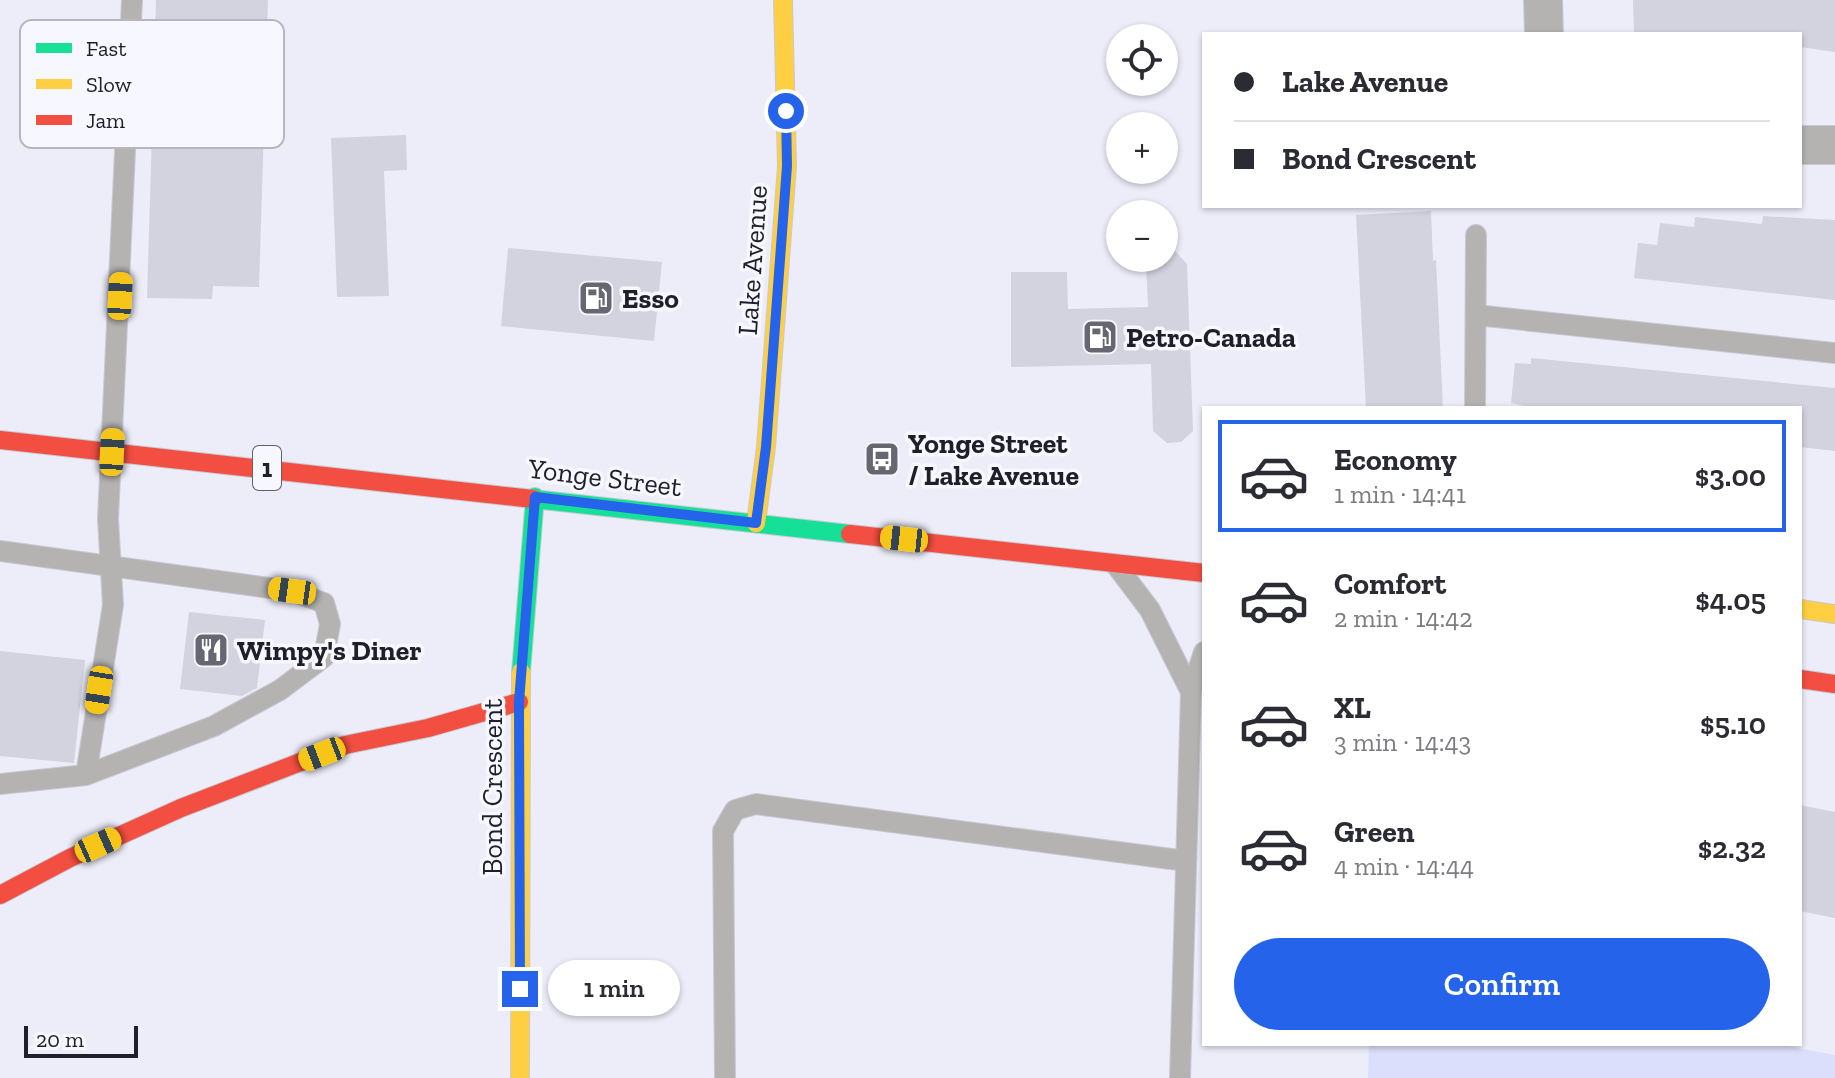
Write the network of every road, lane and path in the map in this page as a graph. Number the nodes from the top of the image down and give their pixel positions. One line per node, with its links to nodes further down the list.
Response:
1 (132, 0): 4 (lane)
2 (783, 0): 16 (street, Lake Avenue)
3 (1543, 0): 5 (street)
4 (131, 20)
5 (1544, 32)
6 (1802, 145): 7 (street)
7 (1835, 145)
8 (125, 148): 14 (lane)
9 (1476, 235): 10 (lane)
10 (1476, 315): 11 (lane); 12 (lane)
11 (1835, 353)
12 (1475, 406)
13 (0, 440): 14 (street, Yonge Street / 1)
14 (112, 452): 15 (street, Yonge Street / 1); 19 (lane)
15 (535, 497): 16 (street, Yonge Street / 1); 27 (street, Bond Crescent)
16 (756, 523): 18 (street, Yonge Street / 1)
17 (0, 551): 19 (lane)
18 (1115, 563): 20 (street, Yonge Street / 1); 26 (lane)
19 (109, 565): 28 (lane); 28 (lane)
20 (1202, 573)
21 (1802, 609): 22 (street)
22 (1835, 614)
23 (1202, 658): 26 (lane)
24 (1802, 679): 25 (street)
25 (1835, 684)
26 (1191, 692): 30 (lane)
27 (519, 702): 31 (street); 32 (street, Bond Crescent)
28 (86, 775): 29 (lane)
29 (0, 784)
30 (1186, 861): 33 (lane); 34 (lane)
31 (0, 895)
32 (520, 1078)
33 (725, 1078)
34 (1180, 1078)

